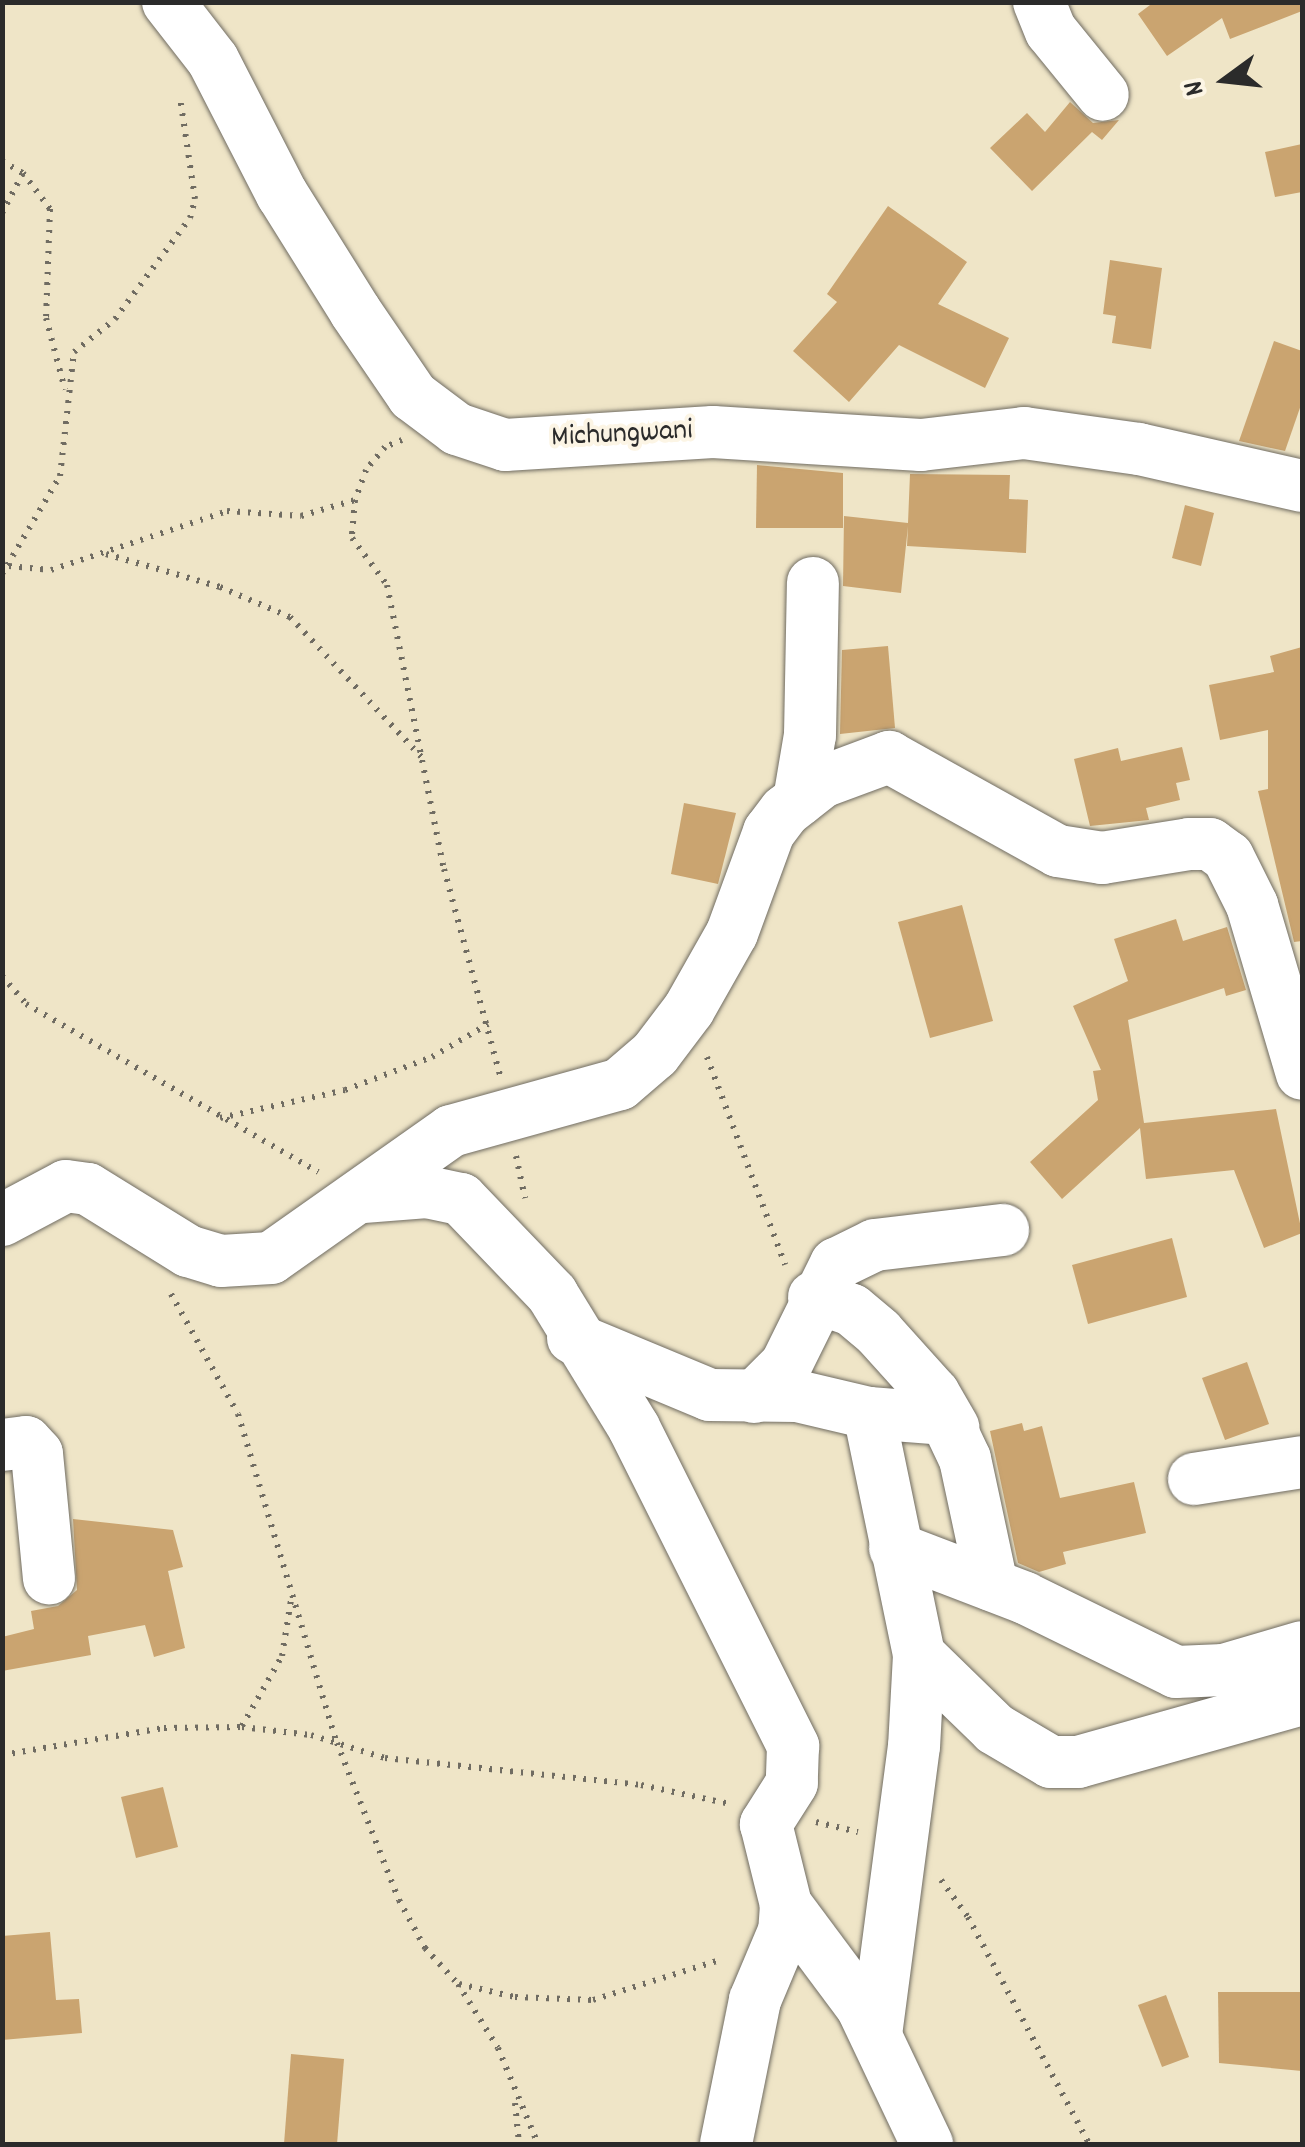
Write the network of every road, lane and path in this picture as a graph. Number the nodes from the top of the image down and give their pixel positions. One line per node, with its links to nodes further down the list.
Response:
1 (1039, 2): 3 (street)
2 (182, 20): 7 (path); 8 (street, Michungwani)
3 (1103, 96)
4 (2, 161): 5 (path)
5 (23, 173): 6 (path); 7 (path)
6 (2, 213)
7 (65, 393): 12 (path)
8 (457, 429): 9 (street, Michungwani); 10 (path)
9 (1300, 481)
10 (354, 500): 11 (path); 14 (path)
11 (106, 554): 12 (path); 14 (path)
12 (4, 569)
13 (813, 583): 15 (street)
14 (428, 765): 19 (path)
15 (799, 800): 17 (street); 18 (street)
16 (2, 976): 22 (path)
17 (1291, 985): 20 (street)
18 (689, 1009): 21 (street); 27 (path)
19 (488, 1024): 21 (path); 22 (path)
20 (1302, 1074)
21 (508, 1110): 23 (street)
22 (218, 1118): 23 (path)
23 (363, 1196): 24 (street); 28 (street)
24 (2, 1220)
25 (1002, 1230): 27 (street)
26 (160, 1276): 38 (path)
27 (810, 1309): 29 (street); 31 (street)
28 (573, 1338): 29 (street); 45 (street)
29 (754, 1396): 30 (street)
30 (869, 1413): 31 (street); 35 (street)
31 (954, 1428): 37 (street)
32 (2, 1445): 36 (street)
33 (1302, 1462): 34 (street)
34 (1194, 1479)
35 (896, 1548): 37 (street); 40 (street)
36 (49, 1578)
37 (992, 1585): 39 (street)
38 (292, 1594): 42 (path); 43 (path)
39 (1302, 1646)
40 (919, 1655): 41 (street); 46 (street)
41 (1302, 1699)
42 (242, 1727): 43 (path); 44 (path)
43 (337, 1743): 45 (path); 48 (path)
44 (2, 1755)
45 (775, 1809): 46 (path); 47 (street)
46 (900, 1850): 49 (street); 55 (path)
47 (785, 1918): 48 (path); 49 (street); 53 (street)
48 (458, 1984): 50 (path)
49 (876, 2033): 54 (street)
50 (515, 2097): 51 (path); 52 (path)
51 (519, 2144)
52 (538, 2144)
53 (726, 2144)
54 (927, 2144)
55 (1089, 2144)

